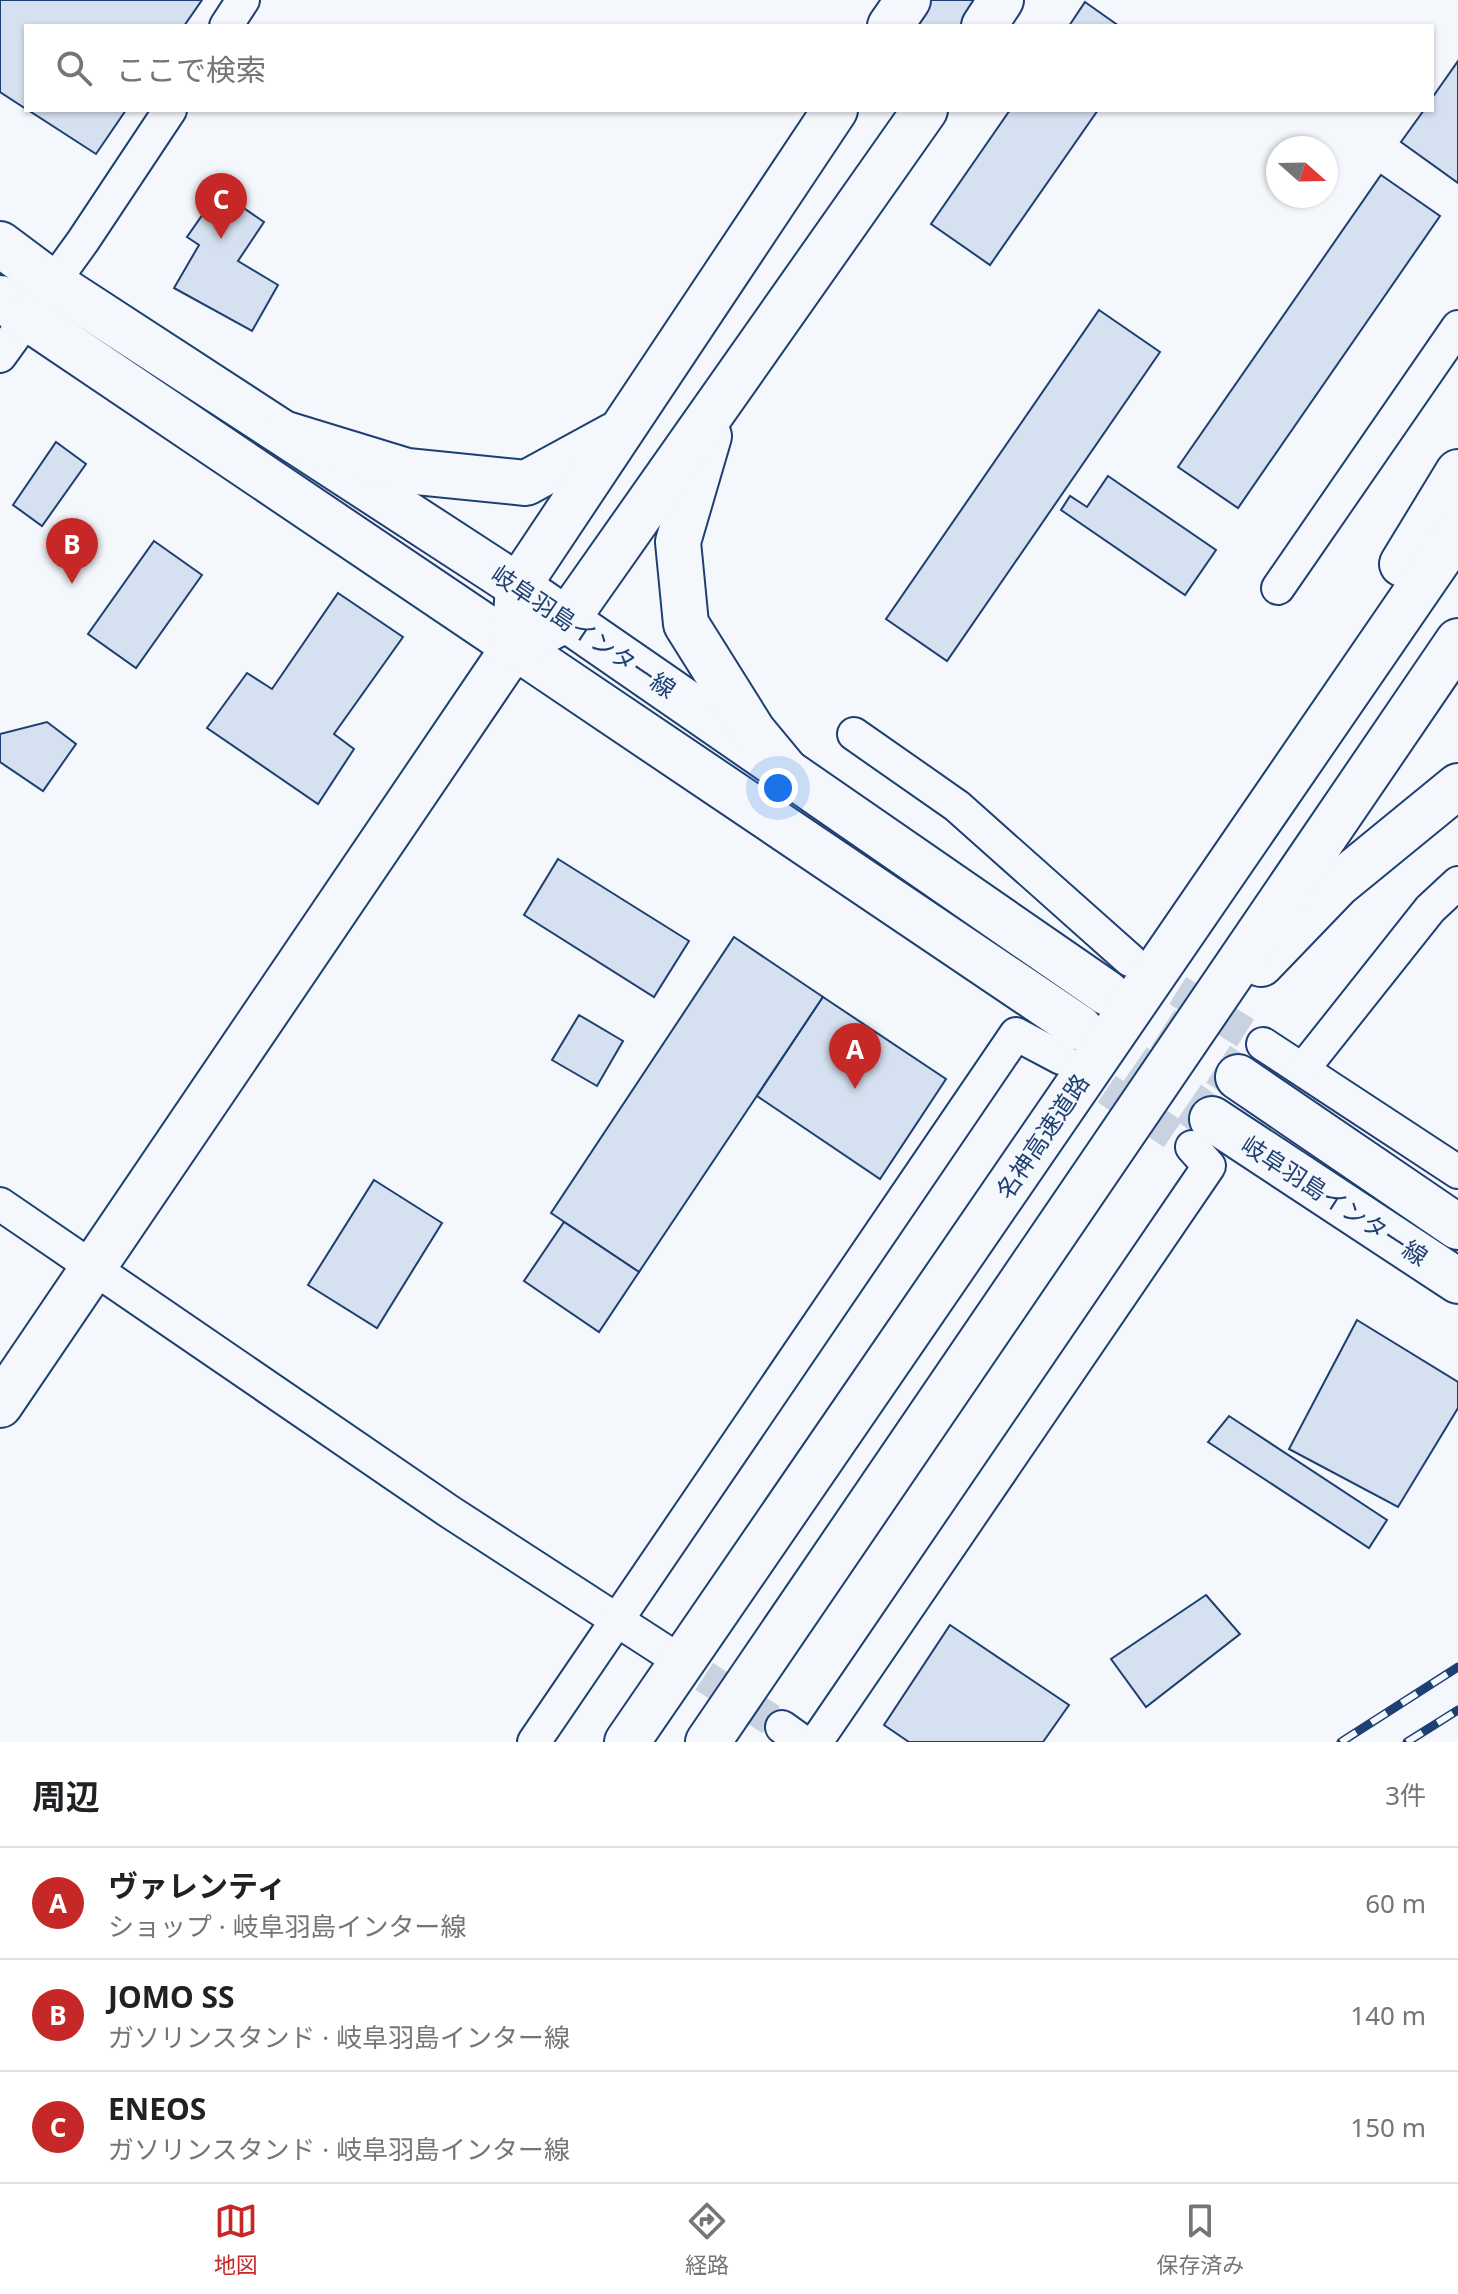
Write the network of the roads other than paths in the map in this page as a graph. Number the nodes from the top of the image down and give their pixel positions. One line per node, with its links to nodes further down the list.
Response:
1 (243, 0): 4 (street)
2 (908, 0): 5 (main road)
3 (1001, 0): 6 (main road)
4 (227, 24)
5 (891, 24)
6 (985, 24)
7 (169, 112): 11 (street)
8 (834, 112): 16 (main road)
9 (924, 112): 15 (main road)
10 (0, 244): 11 (main road, 岐阜羽島インター線)
11 (51, 282): 12 (street); 17 (main road, 岐阜羽島インター線)
12 (13, 308): 14 (street); 24 (main road)
13 (1458, 327): 21 (street)
14 (0, 356)
15 (719, 403): 22 (main road); 26 (main road)
16 (621, 432): 17 (main road); 20 (main road)
17 (286, 434): 20 (main road, 岐阜羽島インター線)
18 (1458, 472): 29 (main road)
19 (1458, 531): 29 (main road, 名神高速道路)
20 (518, 586): 22 (main road, 岐阜羽島インター線); 24 (main road)
21 (1278, 588)
22 (567, 619): 24 (main road); 26 (main road, 岐阜羽島インター線)
23 (1458, 641): 31 (main road)
24 (514, 647): 30 (main road); 38 (main road)
25 (854, 734): 29 (street)
26 (787, 772): 29 (main road, 岐阜羽島インター線)
27 (1458, 786): 31 (main road)
28 (1458, 883): 33 (street)
29 (1129, 977): 44 (main road, 名神高速道路)
30 (1070, 1043): 41 (street)
31 (1170, 1059): 45 (main road)
32 (1250, 1060): 33 (street); 37 (main road, 岐阜羽島インター線)
33 (1303, 1069): 35 (street)
34 (1202, 1133): 39 (main road, 岐阜羽島インター線); 46 (street)
35 (1458, 1172)
36 (0, 1204): 38 (street)
37 (1458, 1227)
38 (94, 1268): 40 (main road); 41 (street)
39 (1458, 1281)
40 (0, 1405)
41 (617, 1621): 42 (street); 43 (street)
42 (663, 1650)
43 (534, 1742)
44 (627, 1742)
45 (708, 1742)
46 (816, 1742)

